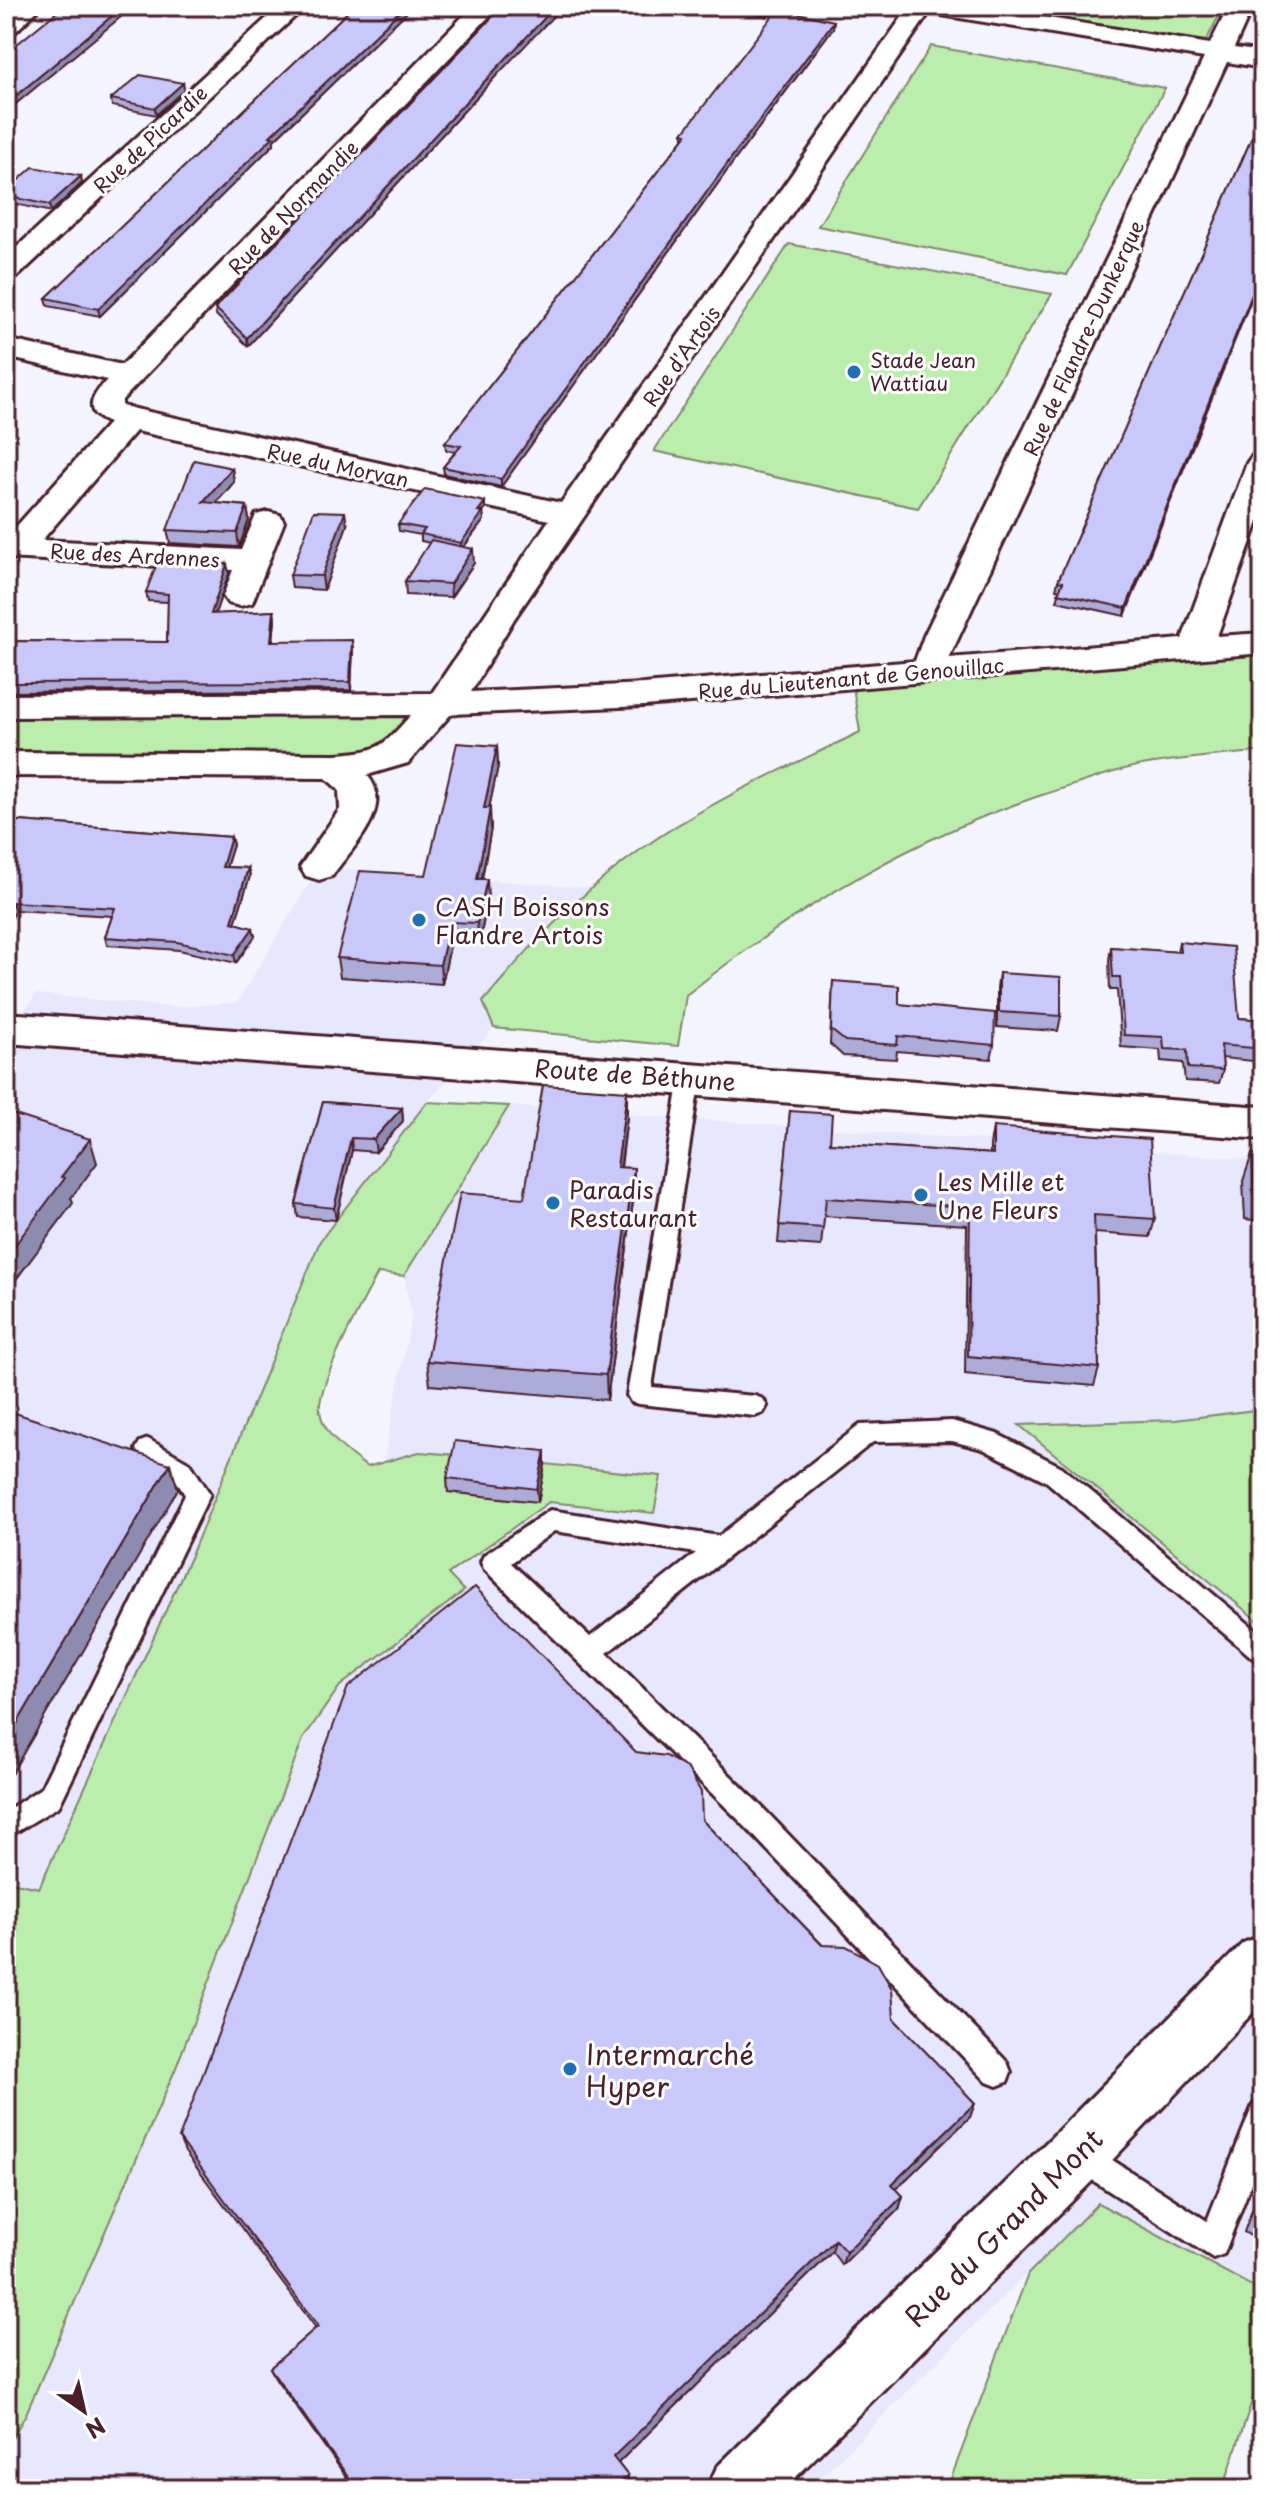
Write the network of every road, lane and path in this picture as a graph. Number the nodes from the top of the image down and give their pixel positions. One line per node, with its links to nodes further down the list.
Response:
1 (30, 6): 7 (street)
2 (294, 6): 10 (street, Rue de Picardie)
3 (487, 6): 12 (street, Rue de Normandie)
4 (922, 6): 15 (street, Rue d'Artois)
5 (930, 6): 8 (street)
6 (1241, 6): 8 (street, Rue de Flandre-Dunkerque)
7 (6, 27)
8 (1219, 53): 9 (street); 22 (street, Rue de Flandre-Dunkerque)
9 (1263, 60)
10 (6, 272)
11 (6, 348): 12 (street)
12 (129, 376): 13 (street, Rue de Normandie)
13 (118, 416): 15 (street, Rue du Morvan); 17 (street, Rue des Ardennes)
14 (1263, 463): 21 (street)
15 (572, 515): 23 (street, Rue d'Artois)
16 (268, 522): 18 (street)
17 (11, 549): 18 (street, Rue des Ardennes)
18 (253, 561): 19 (street)
19 (240, 596)
20 (1263, 643): 21 (street, Rue du Lieutenant de Genouillac)
21 (1196, 648): 22 (street, Rue du Lieutenant de Genouillac)
22 (933, 671): 23 (street, Rue du Lieutenant de Genouillac)
23 (438, 704): 24 (street, Rue du Lieutenant de Genouillac); 26 (street)
24 (6, 706)
25 (6, 764): 26 (street)
26 (336, 766): 27 (street)
27 (319, 867)
28 (9, 1028): 29 (street, Route de Béthune)
29 (690, 1078): 30 (street, Route de Béthune); 31 (lane)
30 (1263, 1123)
31 (755, 1406)
32 (148, 1449): 36 (lane)
33 (725, 1547): 34 (lane); 35 (lane); 35 (lane)
34 (1263, 1651)
35 (589, 1652): 38 (lane)
36 (6, 1826)
37 (1263, 1962): 40 (street, Rue du Grand Mont)
38 (997, 2072)
39 (1263, 2115): 40 (lane)
40 (1077, 2154): 41 (street, Rue du Grand Mont)
41 (739, 2489)

